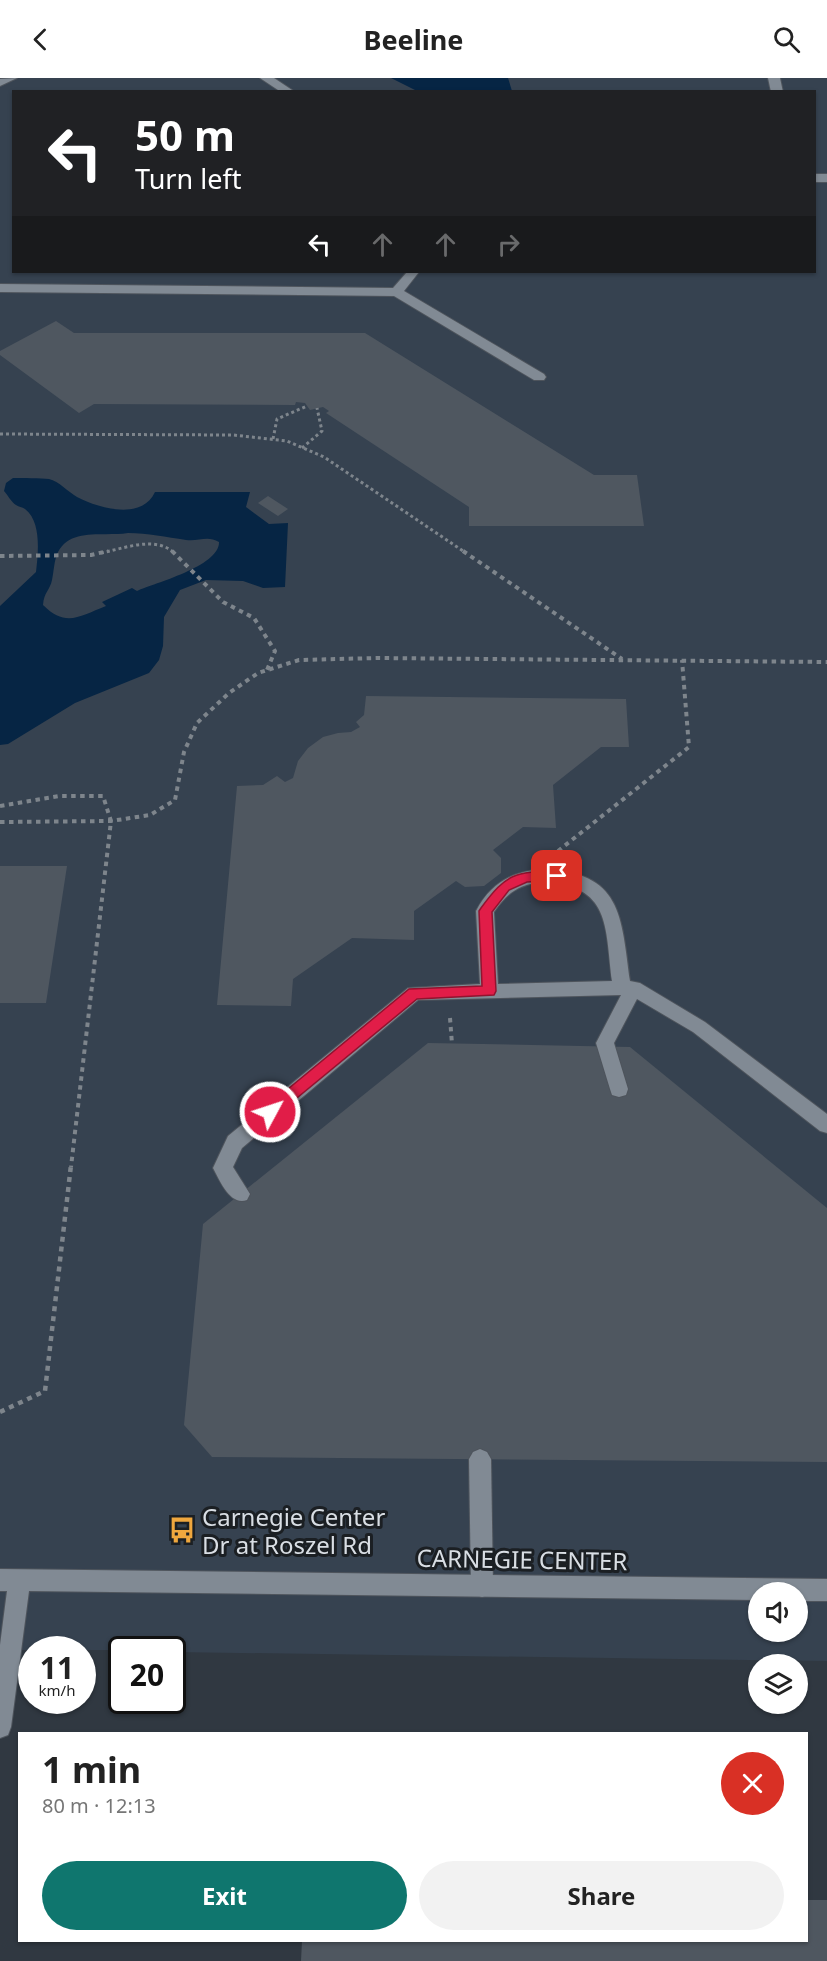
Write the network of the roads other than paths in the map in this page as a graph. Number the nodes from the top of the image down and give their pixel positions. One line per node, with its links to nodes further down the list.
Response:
1 (11, 78): 3 (street)
2 (266, 78): 4 (street)
3 (0, 83)
4 (287, 90)
5 (413, 273): 7 (street)
6 (0, 288): 7 (street)
7 (396, 292): 8 (street)
8 (539, 377)
9 (628, 988): 10 (street); 10 (street); 11 (street); 12 (street)
10 (489, 991): 13 (street)
11 (619, 1089)
12 (827, 1125)
13 (240, 1194)
14 (480, 1459): 16 (street)
15 (10, 1580): 16 (street, CARNEGIE CENTER); 18 (street)
16 (482, 1586): 17 (street, CARNEGIE CENTER)
17 (827, 1590)
18 (0, 1727)

